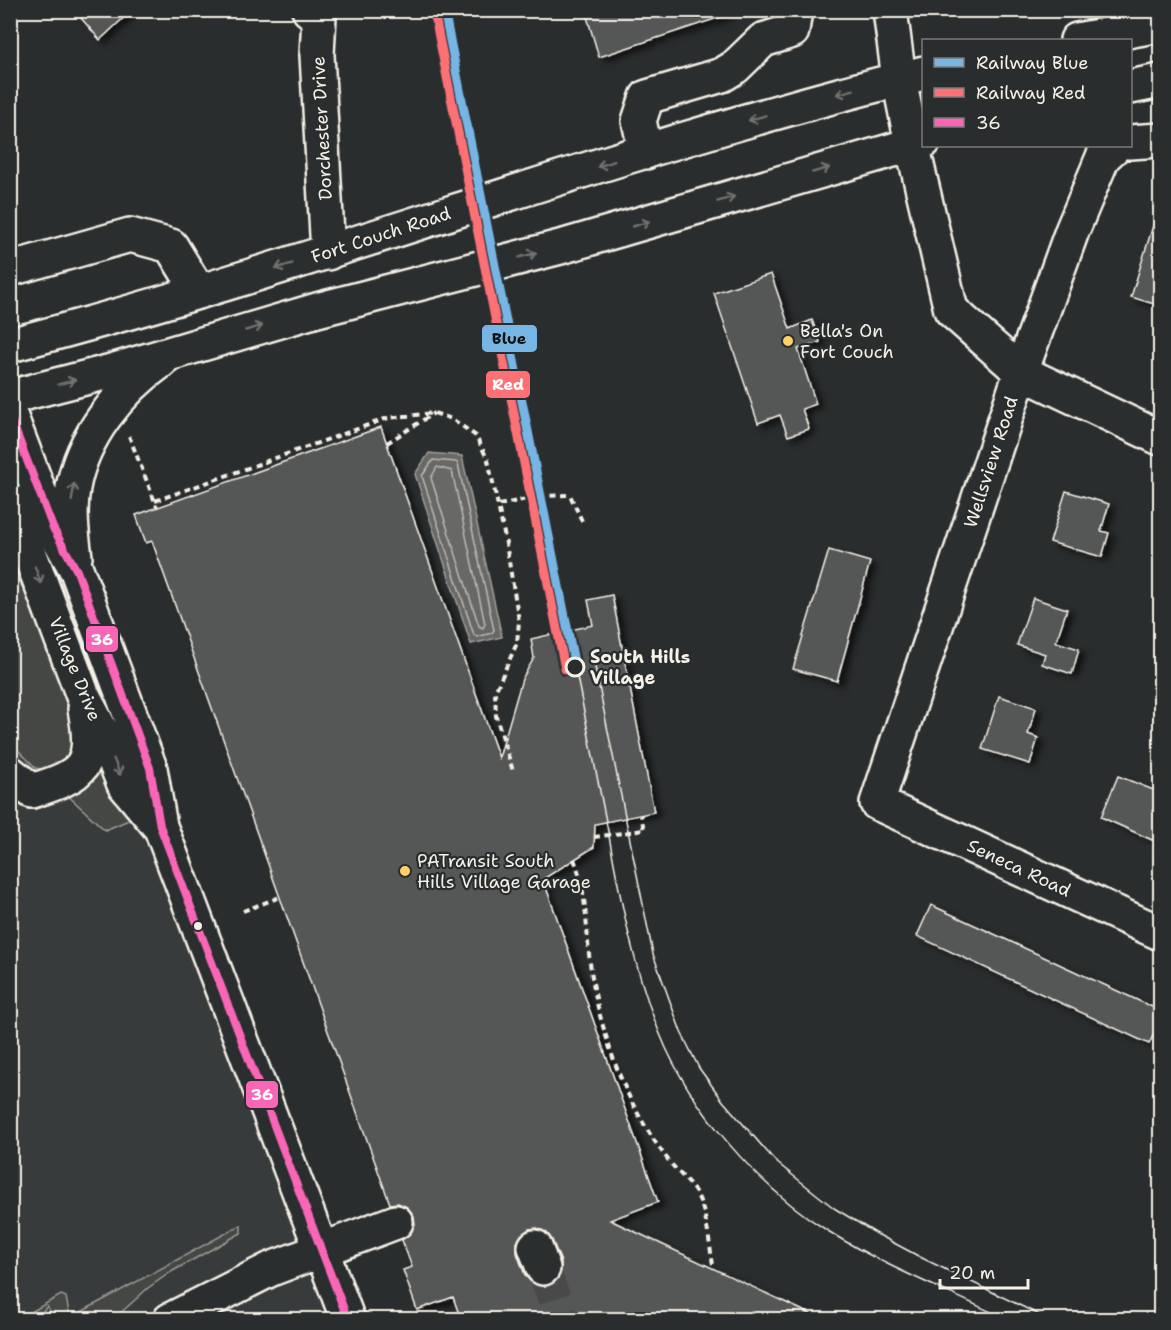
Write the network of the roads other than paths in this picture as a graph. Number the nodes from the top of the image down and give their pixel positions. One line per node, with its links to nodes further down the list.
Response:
1 (795, 10): 13 (street)
2 (890, 10): 6 (street, Wellsview Road)
3 (316, 12): 14 (street, Dorchester Drive)
4 (1159, 20): 5 (street)
5 (1081, 39)
6 (911, 76): 11 (street, Wellsview Road); 13 (street, Fort Couch Road, one-way to 13)
7 (1161, 81): 8 (street)
8 (1132, 87)
9 (1161, 140): 10 (street)
10 (1132, 142)
11 (918, 143): 18 (street, one-way to 11); 19 (street, Wellsview Road)
12 (1114, 147): 19 (street)
13 (646, 152): 14 (street, Fort Couch Road, one-way to 14)
14 (328, 253): 16 (street, Fort Couch Road, one-way to 16)
15 (10, 269): 16 (street)
16 (199, 292): 17 (street, Fort Couch Road)
17 (10, 345)
18 (176, 351): 20 (street, one-way to 18); 24 (street, one-way to 18)
19 (1021, 372): 22 (street); 27 (street, Wellsview Road)
20 (10, 397)
21 (10, 415): 24 (street, Village Drive)
22 (1161, 438)
23 (10, 501): 25 (street, Village Drive, one-way to 25)
24 (77, 571): 28 (street, Village Drive)
25 (82, 696): 26 (street); 28 (street, Village Drive, one-way to 28)
26 (21, 782)
27 (877, 803): 29 (street, Seneca Road)
28 (160, 826): 31 (street, Village Drive)
29 (1161, 933)
30 (396, 1222): 31 (street)
31 (321, 1249): 32 (street); 33 (street, Village Drive)
32 (170, 1320)
33 (348, 1320)

